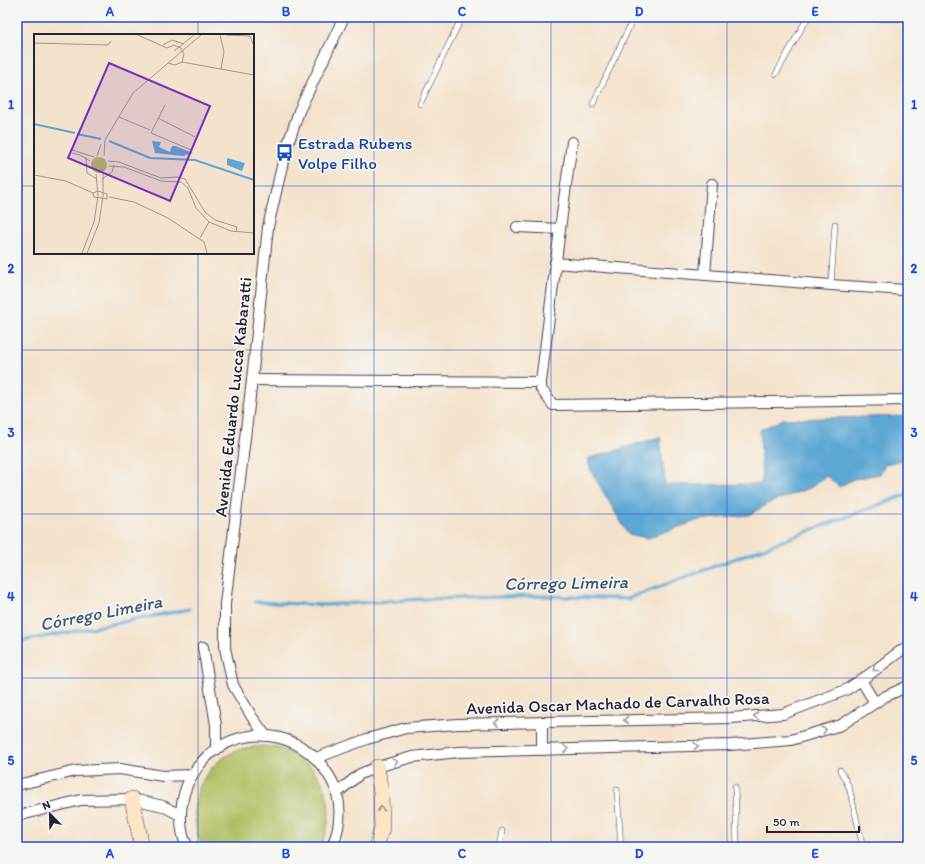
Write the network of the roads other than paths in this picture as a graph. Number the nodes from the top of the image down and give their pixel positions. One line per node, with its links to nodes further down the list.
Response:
1 (344, 17): 19 (street, Avenida Eduardo Lucca Kabaratti)
2 (462, 17): 8 (lane)
3 (634, 17): 9 (lane)
4 (808, 17): 7 (lane)
5 (862, 17): 6 (lane)
6 (906, 17)
7 (776, 74)
8 (420, 104)
9 (592, 104)
10 (572, 142): 14 (street)
11 (712, 184): 16 (street)
12 (835, 224): 17 (lane)
13 (517, 227): 14 (street)
14 (560, 229): 15 (street)
15 (556, 263): 16 (street); 20 (street)
16 (705, 276): 17 (street)
17 (831, 285): 18 (street)
18 (906, 290)
19 (252, 380): 20 (street); 28 (street, Avenida Eduardo Lucca Kabaratti)
20 (541, 382): 21 (street)
21 (908, 400)
22 (203, 648): 29 (street)
23 (908, 648): 24 (street, Avenida Oscar Machado de Carvalho Rosa, one-way to 24)
24 (861, 680): 26 (street); 27 (street, Avenida Oscar Machado de Carvalho Rosa, one-way to 27)
25 (908, 686): 26 (street)
26 (875, 703): 30 (street, one-way to 26)
27 (542, 722): 30 (street); 31 (street, Avenida Oscar Machado de Carvalho Rosa, one-way to 31)
28 (266, 736): 29 (street); 31 (street)
29 (216, 750): 34 (street)
30 (542, 750): 32 (street, one-way to 30)
31 (316, 758): 38 (street)
32 (377, 767): 38 (street); 46 (street, one-way to 32)
33 (840, 770): 50 (lane)
34 (191, 775): 35 (street); 40 (street)
35 (17, 785)
36 (735, 787): 49 (lane)
37 (618, 790): 48 (lane)
38 (337, 793): 45 (street)
39 (132, 799): 40 (street); 41 (street); 43 (street)
40 (180, 815): 44 (street)
41 (17, 816)
42 (502, 830): 47 (lane)
43 (142, 847)
44 (188, 847)
45 (332, 847)
46 (376, 847)
47 (499, 847)
48 (621, 847)
49 (737, 847)
50 (863, 847)

